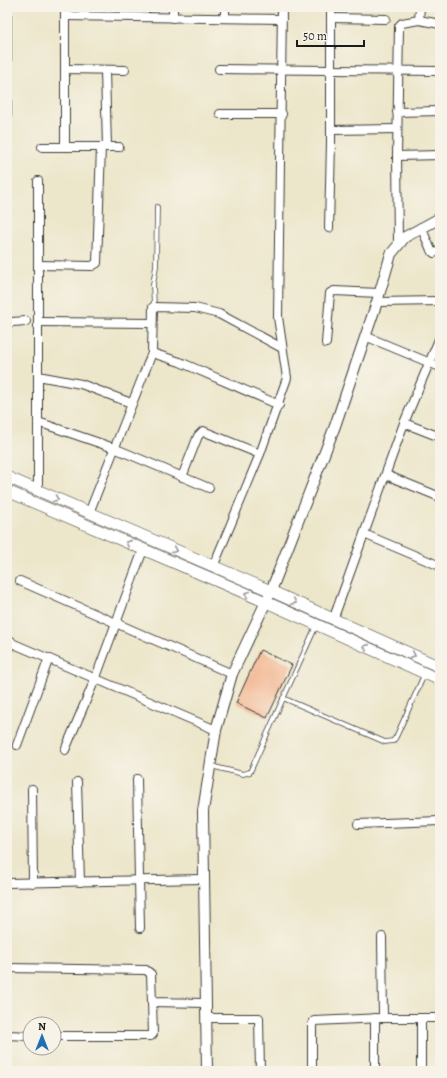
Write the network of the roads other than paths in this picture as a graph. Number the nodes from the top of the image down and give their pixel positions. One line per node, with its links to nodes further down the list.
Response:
1 (7, 7): 26 (street)
2 (65, 7): 8 (street)
3 (173, 7): 10 (street)
4 (225, 7): 9 (street)
5 (282, 7): 12 (street)
6 (331, 7): 11 (street)
7 (420, 7): 14 (street)
8 (65, 16): 10 (street); 16 (street)
9 (225, 17): 10 (street); 12 (street)
10 (173, 18)
11 (331, 18): 13 (street); 21 (street)
12 (282, 19): 20 (street)
13 (386, 19)
14 (420, 20): 15 (street); 22 (street)
15 (440, 24)
16 (65, 69): 18 (street); 32 (street)
17 (219, 69): 20 (street)
18 (105, 70): 19 (street); 33 (street)
19 (125, 70)
20 (282, 70): 21 (street); 28 (street)
21 (331, 70): 22 (street); 30 (street)
22 (398, 70): 23 (street); 25 (street)
23 (440, 71)
24 (440, 111): 25 (street)
25 (397, 112): 29 (street)
26 (7, 114)
27 (220, 114): 28 (street)
28 (282, 114): 55 (street)
29 (397, 129): 30 (street); 36 (street)
30 (331, 130): 41 (street)
31 (42, 147): 32 (street)
32 (64, 147): 33 (street)
33 (104, 147): 34 (street); 44 (street)
34 (119, 147)
35 (440, 154): 36 (street)
36 (396, 156): 42 (street)
37 (38, 181): 44 (street)
38 (157, 207): 47 (lane)
39 (440, 218): 40 (street)
40 (421, 227): 42 (street); 43 (street)
41 (328, 228)
42 (398, 242): 45 (street)
43 (440, 251)
44 (39, 265): 49 (street)
45 (378, 298): 46 (street); 52 (street); 54 (street)
46 (440, 301)
47 (154, 306): 50 (street); 55 (street)
48 (26, 321): 51 (street)
49 (39, 322): 50 (street); 59 (street)
50 (151, 323): 56 (street)
51 (7, 325)
52 (365, 336): 57 (street); 80 (street)
53 (440, 338): 57 (street)
54 (326, 343)
55 (282, 348): 61 (street)
56 (152, 353): 60 (street); 61 (street)
57 (429, 363): 58 (street); 63 (street)
58 (440, 367)
59 (38, 376): 60 (street); 62 (street)
60 (131, 402): 65 (street)
61 (279, 405): 66 (street)
62 (38, 422): 65 (street); 72 (street)
63 (404, 423): 64 (street); 67 (street)
64 (440, 437)
65 (114, 448): 68 (street); 74 (street)
66 (260, 454): 68 (street); 78 (street)
67 (386, 475): 73 (street); 75 (street)
68 (182, 477): 70 (street)
69 (7, 478): 72 (main road)
70 (209, 488)
71 (7, 491): 76 (main road, one-way to 71)
72 (38, 491): 74 (main road, one-way to 74)
73 (440, 497)
74 (89, 513): 78 (main road, one-way to 78)
75 (364, 534): 77 (street); 82 (street)
76 (143, 550): 81 (main road, one-way to 76); 83 (street)
77 (440, 566)
78 (213, 567): 80 (main road)
79 (20, 581): 83 (street)
80 (271, 592): 81 (street); 82 (main road, one-way to 82)
81 (266, 602): 84 (main road); 90 (street)
82 (333, 620): 88 (main road, one-way to 88)
83 (116, 624): 90 (street); 91 (street)
84 (316, 625): 89 (main road, one-way to 84); 93 (lane)
85 (9, 641): 86 (street); 87 (street)
86 (7, 652)
87 (50, 658): 91 (street); 95 (street)
88 (440, 667)
89 (425, 673): 92 (main road); 93 (lane)
90 (232, 674): 94 (street)
91 (96, 677): 94 (street); 96 (street)
92 (440, 680)
93 (283, 698): 97 (lane)
94 (216, 730): 97 (street)
95 (17, 745)
96 (64, 750)
97 (211, 766): 103 (street)
98 (137, 779): 104 (street)
99 (77, 782): 105 (street)
100 (32, 789): 107 (street)
101 (440, 821): 102 (street)
102 (358, 824)
103 (203, 879): 104 (street); 112 (street)
104 (138, 881): 105 (street); 108 (street)
105 (80, 882): 107 (street)
106 (7, 883): 107 (street)
107 (33, 883)
108 (140, 928)
109 (382, 937): 114 (street)
110 (7, 968): 111 (street)
111 (152, 1002): 112 (street); 119 (street)
112 (205, 1003): 113 (street)
113 (206, 1018): 120 (street); 121 (street)
114 (379, 1018): 115 (street); 122 (street); 123 (street)
115 (421, 1018): 116 (street); 124 (street)
116 (440, 1018)
117 (7, 1036): 118 (street)
118 (22, 1036)
119 (62, 1036)
120 (207, 1071)
121 (260, 1071)
122 (312, 1071)
123 (375, 1071)
124 (421, 1071)

